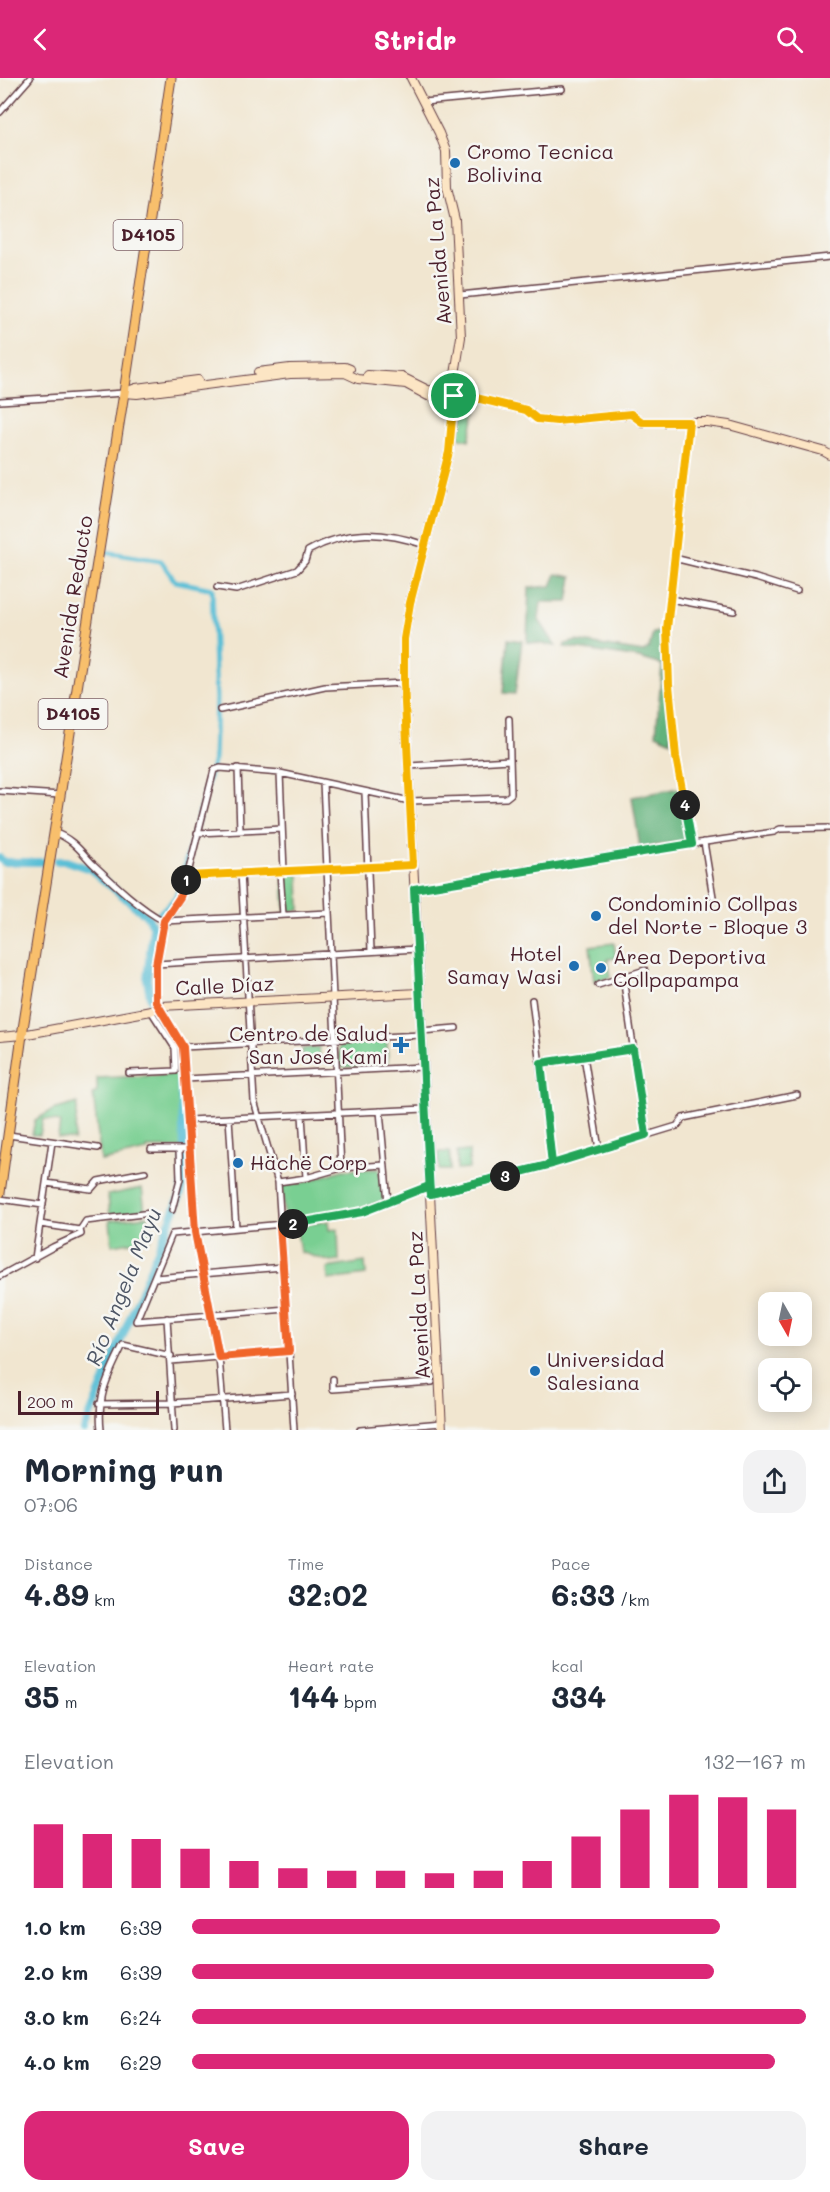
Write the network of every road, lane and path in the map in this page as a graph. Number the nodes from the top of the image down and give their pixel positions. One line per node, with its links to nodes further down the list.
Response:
1 (30, 78): 6 (street)
2 (171, 78): 9 (main road, Avenida Reducto / D4105)
3 (411, 78): 5 (main road, Avenida La Paz)
4 (562, 89): 5 (street)
5 (424, 102): 8 (main road, Avenida La Paz)
6 (0, 112)
7 (830, 257): 8 (street)
8 (460, 295): 10 (main road, Avenida La Paz)
9 (124, 393): 10 (main road); 11 (street); 30 (main road, Avenida Reducto / D4105)
10 (454, 395): 12 (main road); 14 (main road, Avenida La Paz)
11 (0, 401)
12 (689, 422): 13 (main road); 15 (street)
13 (830, 455)
14 (425, 545): 16 (street); 20 (main road, Avenida La Paz)
15 (675, 558): 17 (street); 18 (street)
16 (217, 587)
17 (797, 591)
18 (670, 599): 19 (street); 38 (street)
19 (734, 611)
20 (404, 683): 21 (street); 24 (main road, Avenida La Paz)
21 (220, 710)
22 (510, 719): 23 (street)
23 (510, 760): 24 (street); 31 (street)
24 (409, 766): 31 (main road, Avenida La Paz)
25 (238, 768): 26 (street); 34 (street); 36 (street)
26 (280, 773): 27 (street); 33 (street)
27 (323, 783): 29 (street); 41 (street)
28 (0, 791): 30 (street)
29 (365, 793): 31 (street); 40 (street)
30 (60, 795): 35 (main road, Avenida Reducto / D4105)
31 (410, 801): 39 (main road, Avenida La Paz)
32 (830, 828): 37 (street)
33 (282, 829): 34 (street); 42 (street)
34 (240, 831): 36 (street)
35 (55, 833): 50 (street); 66 (main road, Avenida Reducto / D4105)
36 (197, 833): 44 (street)
37 (704, 842): 38 (street); 46 (street)
38 (692, 844): 45 (street)
39 (413, 865): 40 (street); 45 (main road, Avenida La Paz)
40 (368, 867): 41 (street); 52 (street)
41 (326, 869): 42 (street); 47 (street)
42 (282, 871): 43 (street); 48 (street)
43 (241, 873): 44 (street); 49 (street)
44 (188, 876): 50 (street)
45 (414, 889): 51 (main road, Avenida La Paz)
46 (713, 897)
47 (328, 913): 48 (street); 53 (street)
48 (283, 915): 49 (street)
49 (244, 917): 50 (street); 54 (street)
50 (164, 921): 55 (street)
51 (417, 949): 52 (street); 59 (main road, Avenida La Paz)
52 (371, 951): 53 (street)
53 (331, 954): 54 (street); 60 (street)
54 (246, 959): 55 (street); 62 (street)
55 (156, 964): 63 (street)
56 (645, 970): 57 (street)
57 (623, 977): 58 (street); 71 (street)
58 (598, 985)
59 (419, 993): 60 (main road, Calle Díaz); 65 (main road, Avenida La Paz)
60 (333, 997): 62 (main road, Calle Díaz); 68 (street)
61 (532, 1000): 73 (street)
62 (248, 1001): 63 (main road, Calle Díaz); 69 (street)
63 (155, 1009): 66 (main road, Calle Díaz); 70 (street); 76 (street)
64 (456, 1028): 65 (street)
65 (421, 1033): 68 (street); 74 (main road, Avenida La Paz)
66 (22, 1035): 67 (main road, Calle Díaz); 87 (main road, Avenida Reducto / D4105)
67 (0, 1037)
68 (336, 1039): 69 (street); 75 (street)
69 (250, 1043): 70 (street); 77 (street)
70 (183, 1047): 78 (street)
71 (633, 1049): 72 (street); 88 (street)
72 (584, 1056): 73 (street); 93 (street)
73 (541, 1063): 95 (street)
74 (423, 1067): 75 (street); 80 (main road, Avenida La Paz)
75 (337, 1071): 77 (street); 82 (street)
76 (129, 1073)
77 (252, 1075): 78 (street); 84 (street)
78 (185, 1078): 86 (street)
79 (797, 1095): 88 (street)
80 (424, 1109): 81 (street); 102 (main road, Avenida La Paz)
81 (380, 1111): 82 (street); 96 (street)
82 (339, 1113): 83 (street); 97 (street)
83 (302, 1114): 84 (street); 99 (street)
84 (259, 1117): 85 (street); 100 (street)
85 (229, 1118): 86 (street); 111 (street)
86 (188, 1120): 92 (street)
87 (9, 1135): 89 (street); 103 (main road, Avenida Reducto / D4105)
88 (646, 1135): 93 (street)
89 (52, 1142): 90 (street); 101 (street)
90 (98, 1148)
91 (151, 1149): 94 (street)
92 (190, 1149): 94 (street); 113 (street)
93 (599, 1149): 95 (street)
94 (179, 1150): 107 (street)
95 (552, 1164): 102 (street)
96 (384, 1166): 97 (street); 105 (street)
97 (341, 1168): 99 (street)
98 (145, 1172): 101 (street)
99 (306, 1178): 100 (street)
100 (278, 1182): 110 (street)
101 (46, 1183): 106 (street)
102 (430, 1190): 105 (street); 131 (main road, Avenida La Paz)
103 (0, 1193)
104 (0, 1199): 106 (street)
105 (388, 1202): 110 (street)
106 (43, 1205): 109 (street)
107 (172, 1210)
108 (151, 1213): 112 (street)
109 (40, 1224): 112 (street); 114 (street)
110 (280, 1225): 111 (street); 115 (street)
111 (236, 1228): 113 (street)
112 (80, 1230): 114 (street)
113 (195, 1232): 116 (street); 118 (street)
114 (35, 1258): 117 (street)
115 (284, 1267): 116 (street); 119 (street)
116 (203, 1274): 118 (street); 120 (street)
117 (0, 1276)
118 (154, 1278): 121 (street)
119 (287, 1309): 120 (street); 122 (street)
120 (212, 1315): 121 (street); 123 (street)
121 (166, 1318): 124 (street)
122 (289, 1351): 123 (street); 127 (street)
123 (219, 1357): 124 (street); 128 (street)
124 (171, 1358): 129 (street); 130 (street)
125 (333, 1379): 126 (street)
126 (432, 1382)
127 (292, 1394): 128 (street); 135 (street)
128 (224, 1398): 129 (street); 134 (street)
129 (172, 1402): 130 (street); 133 (street)
130 (99, 1404): 132 (street)
131 (442, 1426): 136 (street)
132 (100, 1430)
133 (174, 1430)
134 (225, 1430)
135 (294, 1430)
136 (360, 1430)

